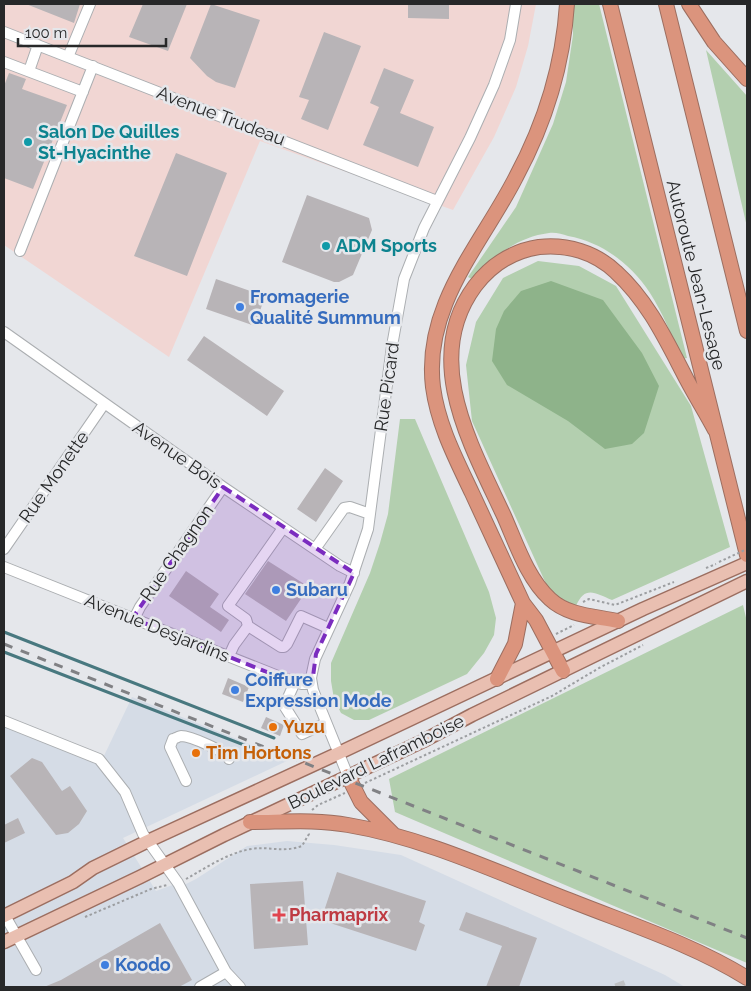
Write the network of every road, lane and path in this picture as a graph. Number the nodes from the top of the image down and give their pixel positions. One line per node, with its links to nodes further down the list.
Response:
1 (90, 4): 9 (street)
2 (516, 4): 15 (street, Rue Picard)
3 (567, 4): 35 (highway)
4 (610, 4): 20 (highway, Autoroute Jean-Lesage)
5 (666, 4): 17 (highway, Autoroute Jean-Lesage)
6 (689, 4): 13 (highway)
7 (4, 32): 8 (street, Avenue Trudeau)
8 (38, 45): 9 (street, Avenue Trudeau); 12 (street)
9 (68, 57): 11 (street, Avenue Trudeau)
10 (4, 62): 12 (street)
11 (92, 66): 14 (street); 15 (street, Avenue Trudeau)
12 (29, 71): 14 (street)
13 (747, 79)
14 (82, 92): 16 (street)
15 (437, 201): 22 (street, Rue Picard)
16 (20, 251)
17 (747, 331)
18 (4, 332): 19 (street, Avenue Bois)
19 (104, 404): 21 (street, Avenue Bois); 24 (street, Rue Monette)
20 (716, 430): 27 (highway, Autoroute Jean-Lesage); 39 (highway)
21 (223, 487): 23 (street, Avenue Bois); 37 (street, Rue Chagnon)
22 (370, 514): 25 (street); 32 (street, Rue Picard)
23 (283, 528): 25 (street, Avenue Bois); 40 (street)
24 (4, 549)
25 (314, 549): 32 (street, Avenue Bois)
26 (747, 549): 30 (path, bridge)
27 (747, 556)
28 (747, 563): 30 (main road, Boulevard Laframboise)
29 (4, 567): 37 (street, Avenue Desjardins)
30 (721, 568): 31 (path); 39 (main road, Boulevard Laframboise)
31 (702, 570)
32 (354, 573): 41 (street, Rue Picard)
33 (747, 581): 45 (main road, Boulevard Laframboise)
34 (675, 582): 36 (path)
35 (523, 603): 43 (highway); 46 (highway)
36 (582, 604)
37 (134, 619): 44 (street, Avenue Desjardins)
38 (576, 622): 42 (path)
39 (618, 622): 43 (main road, Boulevard Laframboise)
40 (248, 626): 41 (street); 44 (street)
41 (328, 628): 48 (street, Rue Picard)
42 (553, 636)
43 (553, 652): 45 (highway); 46 (main road, Boulevard Laframboise)
44 (229, 656): 47 (street, Avenue Desjardins)
45 (563, 671): 54 (main road, Boulevard Laframboise)
46 (497, 679): 52 (main road, Boulevard Laframboise)
47 (295, 682): 48 (street, Avenue Desjardins); 51 (street)
48 (312, 684): 51 (street, Rue Picard)
49 (559, 689): 56 (path, Boulevard Laframboise)
50 (4, 721): 62 (street)
51 (326, 723): 52 (street, Rue Picard)
52 (339, 754): 54 (street, Rue Picard); 62 (main road, Boulevard Laframboise)
53 (230, 758): 55 (street)
54 (348, 776): 59 (main road, Boulevard Laframboise); 61 (highway)
55 (186, 781)
56 (366, 783)
57 (348, 792): 58 (path, Boulevard Laframboise)
58 (310, 814)
59 (250, 822): 61 (highway); 63 (main road, Boulevard Laframboise)
60 (308, 828): 64 (path, Boulevard Laframboise)
61 (396, 836): 71 (highway)
62 (148, 841): 63 (street); 65 (main road, Boulevard Laframboise)
63 (164, 864): 64 (street); 67 (main road, Boulevard Laframboise)
64 (178, 883): 66 (path, Boulevard Laframboise); 70 (street)
65 (4, 915): 67 (street)
66 (84, 917)
67 (16, 935): 68 (main road, Boulevard Laframboise); 69 (street)
68 (4, 942)
69 (36, 970)
70 (226, 972): 72 (street); 73 (street)
71 (747, 978)
72 (200, 987)
73 (240, 987)

